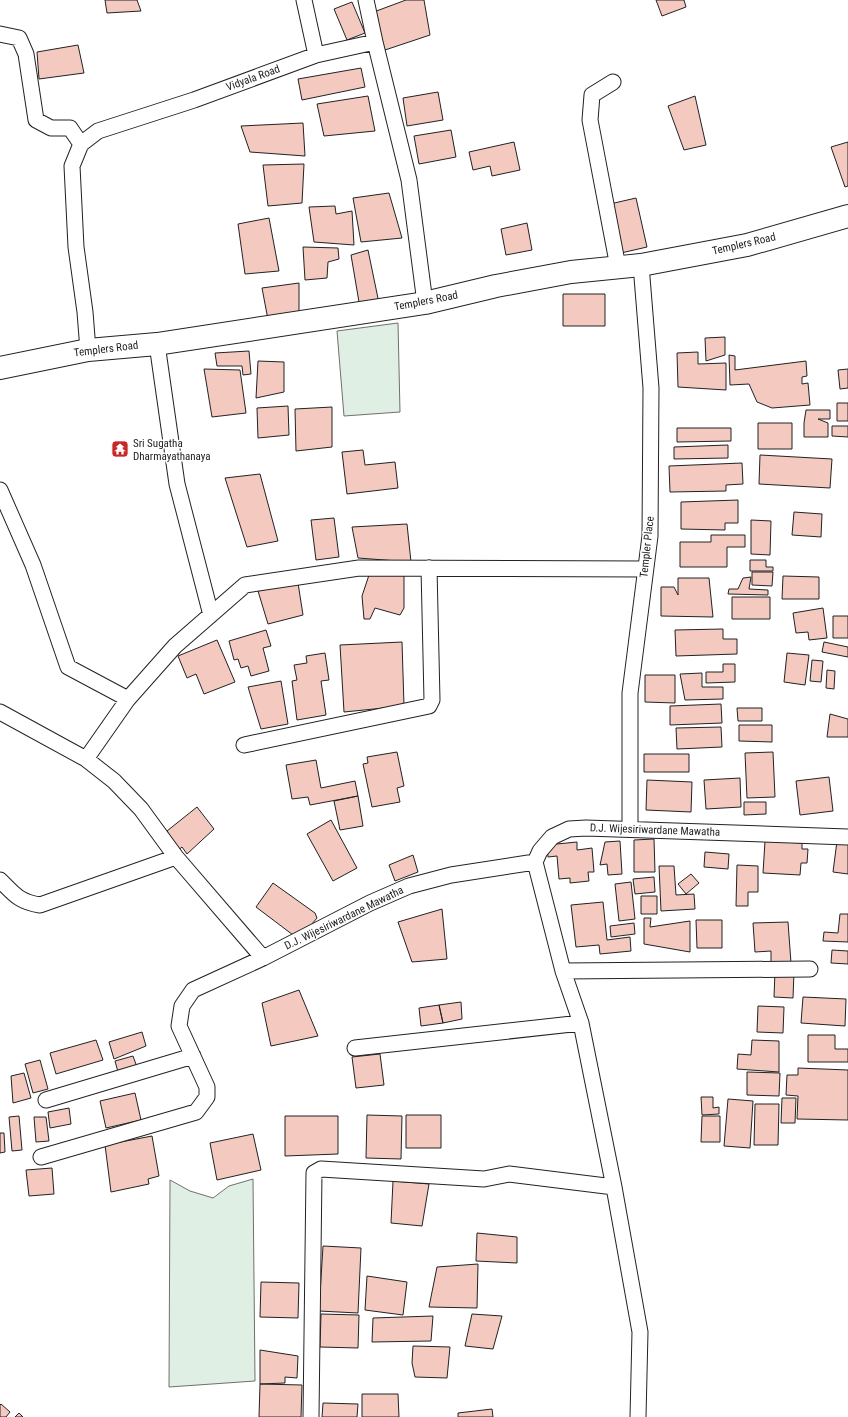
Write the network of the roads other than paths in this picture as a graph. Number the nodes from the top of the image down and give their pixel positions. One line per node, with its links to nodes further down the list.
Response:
1 (304, 0): 5 (street)
2 (366, 0): 4 (street)
3 (0, 34): 7 (street)
4 (375, 42): 5 (street, Vidyala Road); 11 (street)
5 (316, 55): 7 (street, Vidyala Road)
6 (613, 82): 10 (street)
7 (81, 144): 13 (street)
8 (848, 216): 9 (main road, Templers Road)
9 (641, 265): 10 (main road, Templers Road); 17 (street, Templer Place)
10 (618, 267): 11 (main road, Templers Road)
11 (425, 304): 12 (main road, Templers Road)
12 (157, 344): 13 (main road, Templers Road); 18 (street)
13 (88, 350): 14 (main road, Templers Road)
14 (0, 368)
15 (0, 490): 19 (street)
16 (429, 568): 17 (street); 18 (street); 21 (street)
17 (645, 569): 23 (street, Templer Place)
18 (211, 615): 19 (street)
19 (128, 699): 22 (street)
20 (0, 712): 22 (street)
21 (244, 745)
22 (86, 758): 25 (street)
23 (630, 829): 24 (street, D.J. Wijesiriwardane Mawatha); 26 (street, D.J. Wijesiriwardane Mawatha)
24 (848, 837)
25 (176, 857): 27 (street); 28 (street)
26 (535, 862): 28 (street, D.J. Wijesiriwardane Mawatha); 30 (street)
27 (0, 880)
28 (263, 958): 33 (street, D.J. Wijesiriwardane Mawatha)
29 (810, 969): 30 (street)
30 (563, 971): 31 (street)
31 (581, 1023): 32 (street); 36 (street)
32 (355, 1048)
33 (193, 1056): 34 (street); 35 (street, D.J. Wijesiriwardane Mawatha)
34 (46, 1100)
35 (41, 1157)
36 (614, 1187): 37 (street); 38 (street)
37 (311, 1417)
38 (638, 1417)

